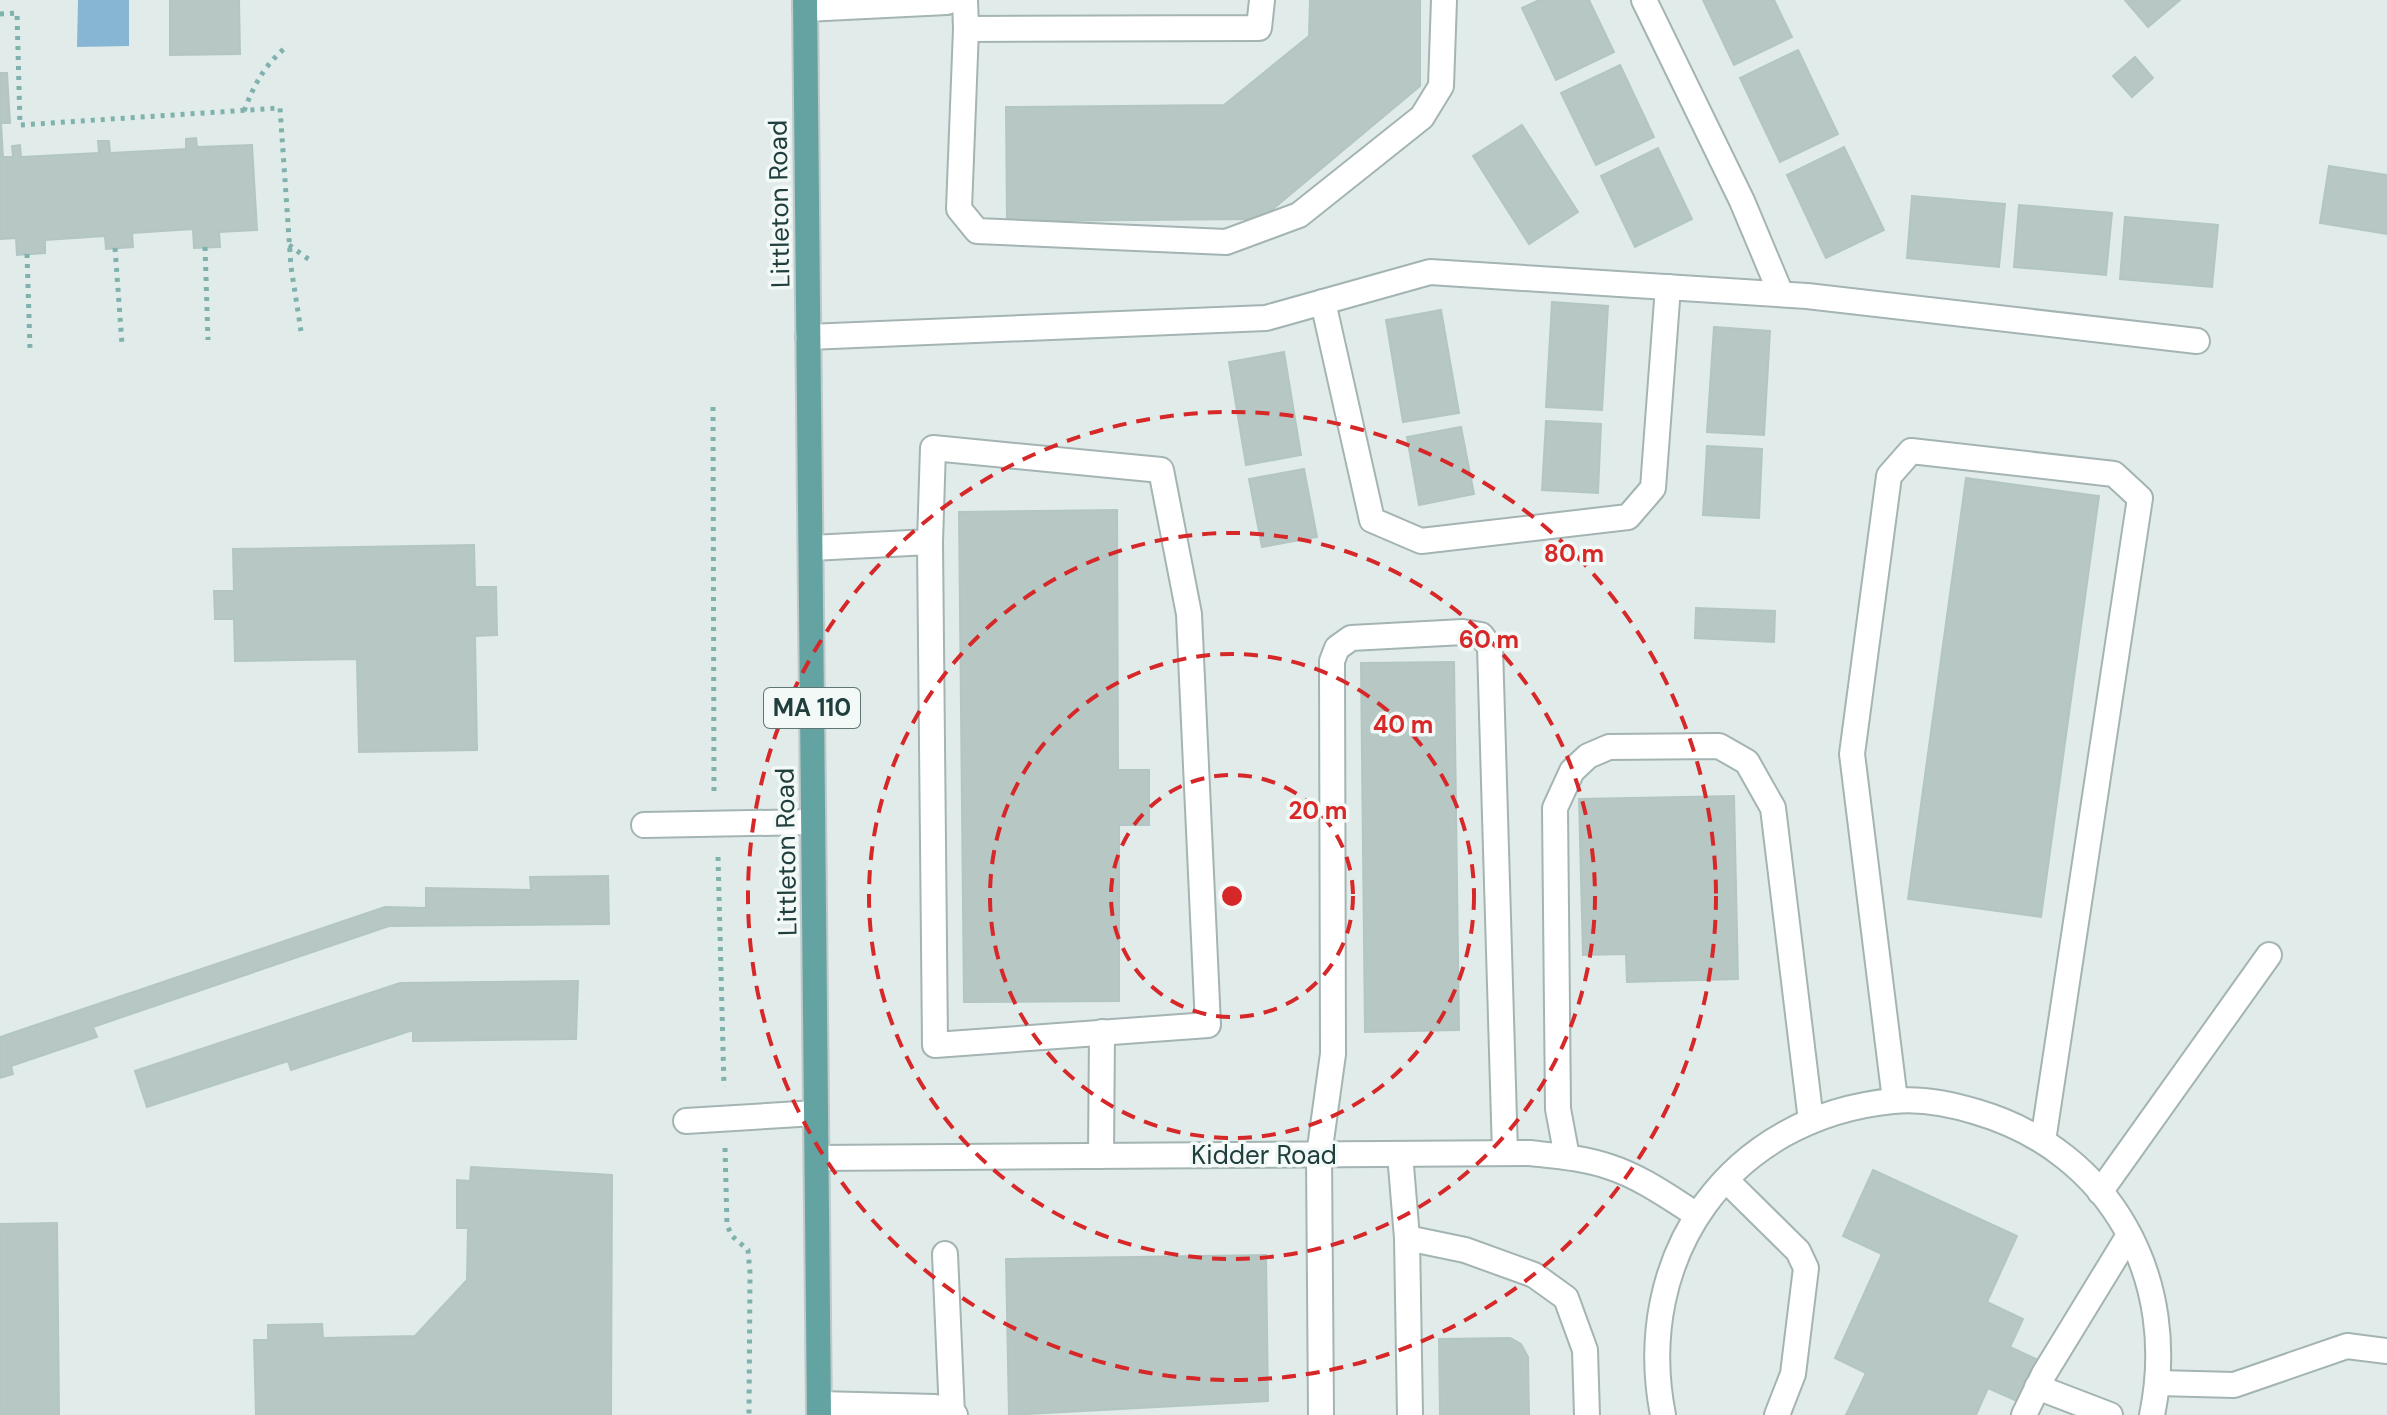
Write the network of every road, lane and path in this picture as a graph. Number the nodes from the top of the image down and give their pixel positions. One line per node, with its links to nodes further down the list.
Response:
1 (949, 0): 6 (street)
2 (965, 0): 8 (street)
3 (1262, 0): 8 (street)
4 (1444, 0): 8 (street)
5 (1644, 0): 17 (street)
6 (805, 4): 20 (main road, Littleton Road / MA 110)
7 (0, 14): 10 (path)
8 (966, 29)
9 (285, 48): 10 (path)
10 (244, 111): 11 (path)
11 (289, 245): 15 (path); 19 (path)
12 (205, 247): 21 (path)
13 (115, 248): 23 (path)
14 (27, 254): 24 (path)
15 (311, 261)
16 (1668, 287): 17 (street); 18 (street); 18 (street)
17 (1781, 294): 22 (street)
18 (1323, 302): 20 (street)
19 (301, 331)
20 (808, 337): 27 (main road, Littleton Road / MA 110)
21 (208, 340)
22 (2197, 341)
23 (122, 344)
24 (30, 349)
25 (713, 407): 28 (path)
26 (930, 542): 27 (street); 32 (street); 32 (street)
27 (811, 548): 29 (main road, Littleton Road / MA 110)
28 (714, 795)
29 (813, 822): 30 (street); 34 (main road, Littleton Road / MA 110)
30 (644, 825)
31 (2269, 955): 45 (street)
32 (1102, 1032): 41 (street)
33 (1895, 1100): 36 (street); 37 (street); 37 (street)
34 (816, 1113): 35 (street); 43 (main road, Littleton Road / MA 110)
35 (686, 1121)
36 (1811, 1121): 42 (street); 44 (street)
37 (2043, 1141): 45 (street)
38 (1505, 1153): 39 (street, Kidder Road); 40 (street); 42 (street, Kidder Road)
39 (1400, 1154): 40 (street, Kidder Road); 48 (street)
40 (1319, 1155): 41 (street, Kidder Road); 55 (street)
41 (1101, 1156): 43 (street, Kidder Road)
42 (1567, 1157): 46 (street, Kidder Road)
43 (817, 1158): 53 (main road, Littleton Road / MA 110)
44 (1726, 1180): 46 (street); 59 (street)
45 (2100, 1192): 47 (street)
46 (1697, 1215): 58 (street)
47 (2129, 1235): 51 (street); 52 (street)
48 (1407, 1238): 56 (street); 57 (street)
49 (945, 1254): 54 (street)
50 (2387, 1351): 51 (street)
51 (2158, 1383): 62 (street)
52 (2037, 1387): 60 (street); 61 (street)
53 (819, 1409): 54 (street)
54 (954, 1414)
55 (1321, 1415)
56 (1410, 1415)
57 (1587, 1415)
58 (1663, 1415)
59 (1777, 1415)
60 (2024, 1415)
61 (2110, 1415)
62 (2152, 1415)

